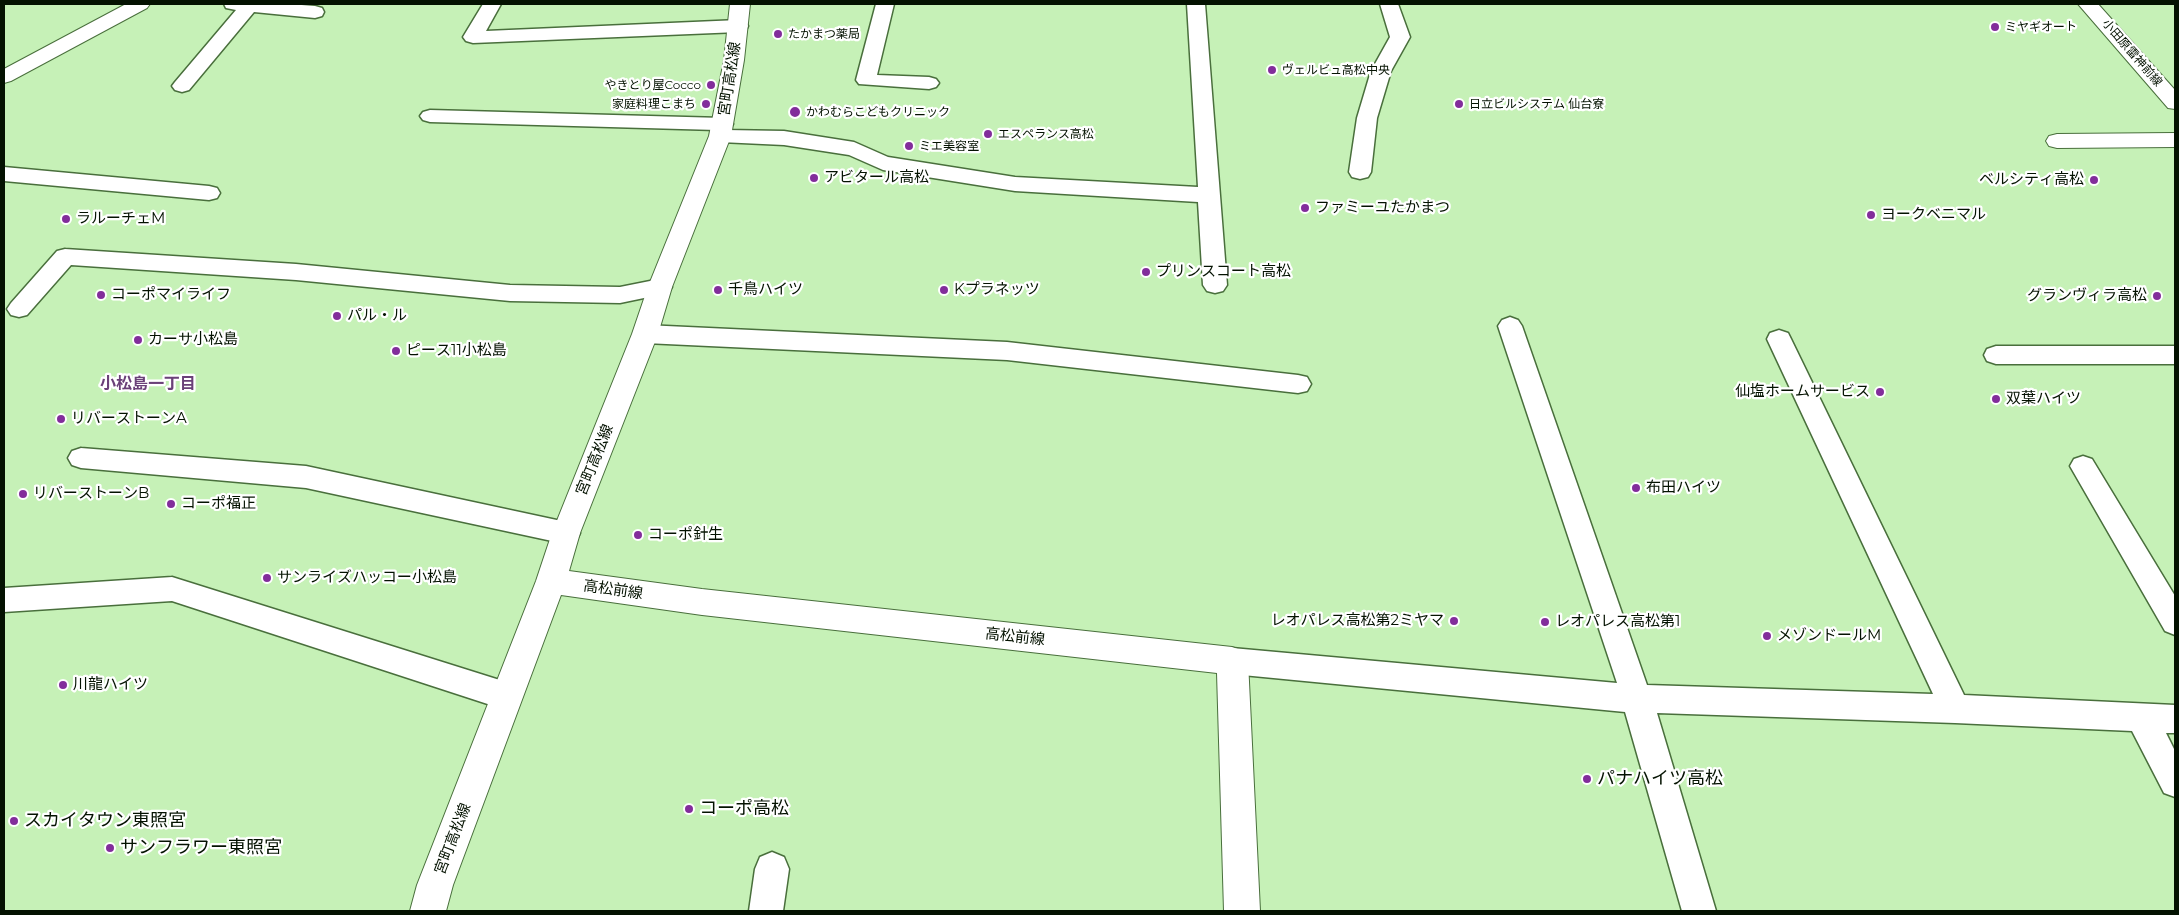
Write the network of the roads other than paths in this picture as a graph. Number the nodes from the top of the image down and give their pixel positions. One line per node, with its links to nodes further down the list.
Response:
1 (140, 4): 10 (street)
2 (243, 4): 8 (lane); 12 (lane)
3 (492, 4): 9 (lane)
4 (885, 4): 11 (lane)
5 (1196, 4): 21 (lane)
6 (1389, 4): 18 (lane)
7 (2088, 4): 13 (street, 小田原雷神前線)
8 (315, 12)
9 (740, 15): 15 (street, 宮町高松線)
10 (4, 77)
11 (929, 82)
12 (182, 86)
13 (2175, 103)
14 (430, 116): 15 (lane)
15 (721, 130): 21 (lane); 23 (street, 宮町高松線)
16 (2175, 140): 17 (street)
17 (2058, 141)
18 (1360, 172)
19 (4, 174): 20 (lane)
20 (209, 193)
21 (1209, 195): 22 (lane)
22 (1215, 285)
23 (660, 287): 24 (lane); 26 (street, 宮町高松線)
24 (19, 309)
25 (1510, 326): 39 (lane)
26 (645, 334): 30 (lane); 33 (street, 宮町高松線)
27 (1779, 339): 40 (lane)
28 (1996, 355): 29 (lane)
29 (2175, 355)
30 (1298, 384)
31 (81, 458): 33 (lane)
32 (2083, 466): 36 (lane)
33 (566, 533): 34 (street, 宮町高松線)
34 (551, 581): 37 (street, 高松前線); 38 (street, 宮町高松線)
35 (4, 600): 38 (lane)
36 (2175, 622)
37 (1232, 661): 39 (lane); 47 (street)
38 (506, 696): 45 (street, 宮町高松線)
39 (1637, 699): 40 (lane); 48 (lane)
40 (1955, 708): 41 (lane)
41 (2142, 718): 42 (lane); 43 (lane)
42 (2175, 719)
43 (2175, 782)
44 (772, 869): 46 (lane)
45 (428, 911)
46 (766, 911)
47 (1242, 911)
48 (1699, 911)

